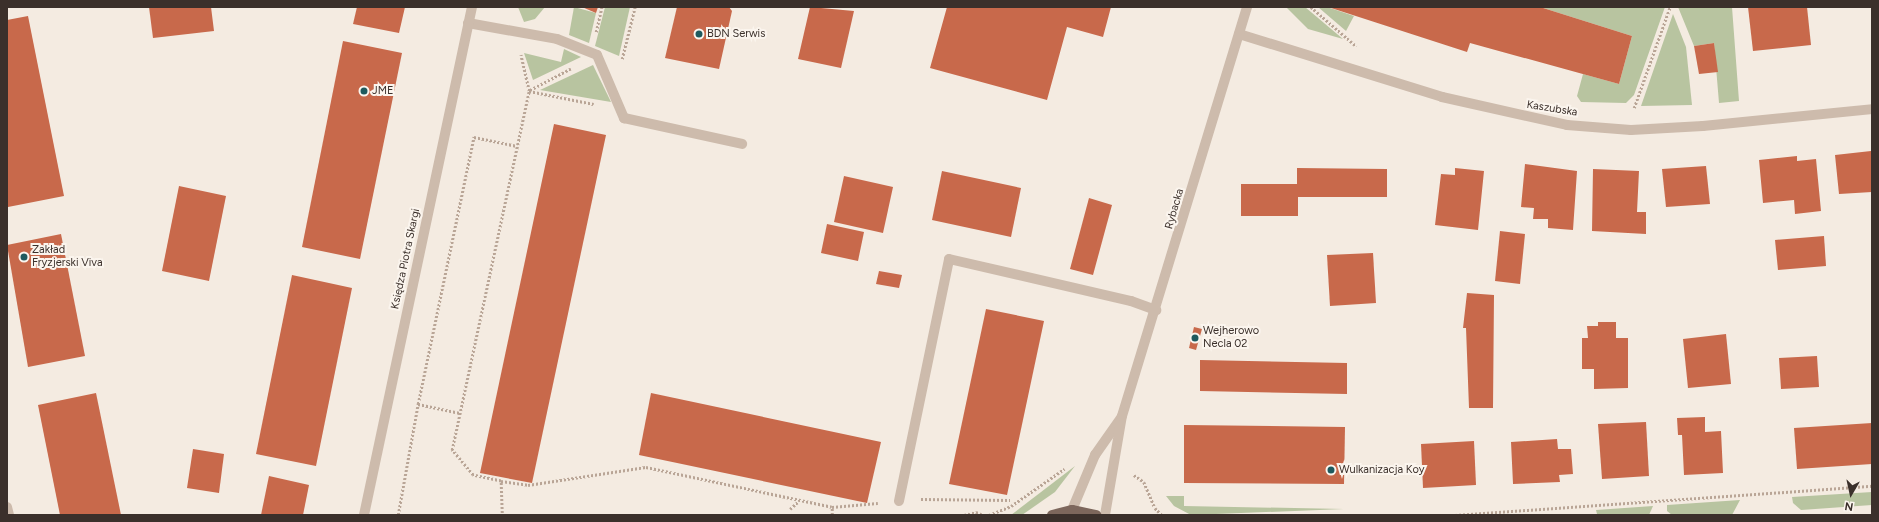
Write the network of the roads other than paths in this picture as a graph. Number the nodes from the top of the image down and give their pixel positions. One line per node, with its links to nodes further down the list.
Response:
1 (472, 7): 3 (street, Księdza Piotra Skargi)
2 (1247, 7): 4 (street, Rybacka)
3 (468, 23): 6 (street); 13 (street, Księdza Piotra Skargi)
4 (1239, 34): 5 (street, Kaszubska); 7 (street, Rybacka)
5 (1872, 109)
6 (742, 144)
7 (1156, 310): 8 (street, Rybacka); 9 (street)
8 (1122, 416): 11 (street, Rybacka); 16 (street, Rybacka)
9 (899, 501)
10 (7, 507): 12 (street)
11 (1072, 510): 14 (main road); 15 (main road)
12 (9, 515)
13 (364, 515)
14 (1052, 515)
15 (1096, 515)
16 (1105, 515)

